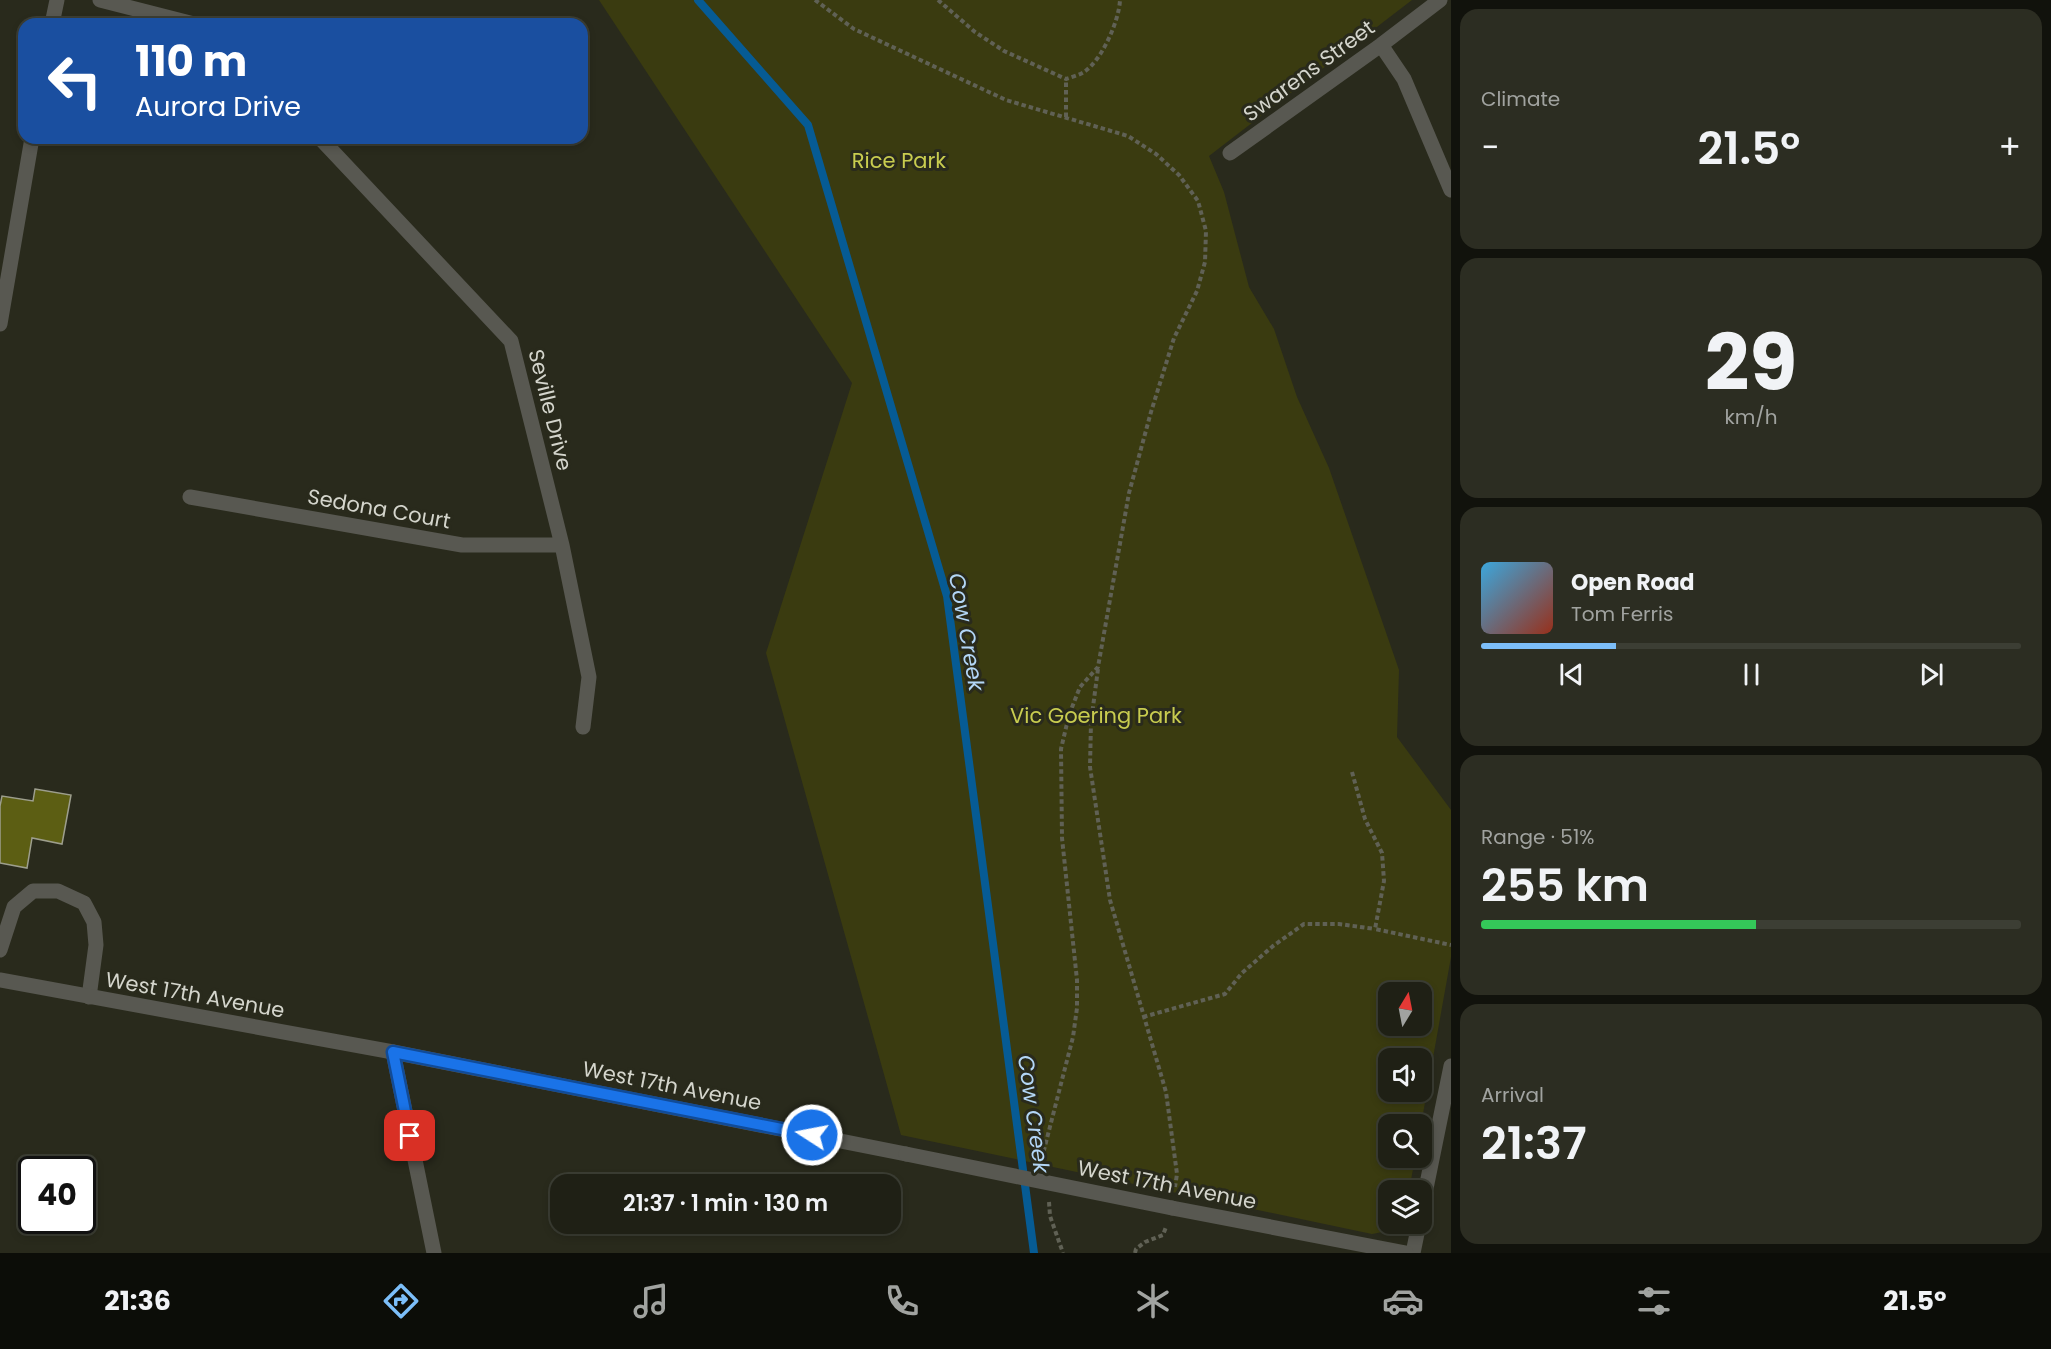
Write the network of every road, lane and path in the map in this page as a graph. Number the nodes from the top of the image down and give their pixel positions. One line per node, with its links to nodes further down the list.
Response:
1 (57, 0): 7 (street)
2 (100, 0): 8 (street)
3 (815, 0): 11 (path)
4 (938, 0): 10 (path)
5 (1120, 0): 10 (path)
6 (1440, 0): 9 (street, Swarens Street)
7 (53, 18)
8 (170, 18)
9 (1381, 45): 14 (street, Swarens Street); 15 (street)
10 (1066, 79): 11 (path)
11 (1066, 117): 19 (path)
12 (32, 144): 16 (street)
13 (326, 144): 18 (street, Seville Drive)
14 (1230, 153)
15 (1451, 190)
16 (0, 324)
17 (190, 497): 18 (street, Sedona Court)
18 (562, 545): 20 (street, Seville Drive)
19 (1098, 667): 27 (path); 30 (path)
20 (583, 727)
21 (1352, 772): 22 (path)
22 (1375, 930): 23 (path); 27 (path)
23 (1451, 945)
24 (0, 950): 26 (street)
25 (0, 980): 26 (street, West 17th Avenue)
26 (89, 997): 28 (street, West 17th Avenue)
27 (1143, 1017): 33 (path)
28 (393, 1052): 33 (street, West 17th Avenue, bridge); 35 (street)
29 (1451, 1066): 31 (street)
30 (1046, 1172)
31 (1428, 1180)
32 (1048, 1194): 36 (path)
33 (1172, 1208): 37 (path); 38 (street, West 17th Avenue)
34 (1417, 1234): 39 (street)
35 (434, 1253)
36 (1063, 1253)
37 (1135, 1253)
38 (1406, 1253)
39 (1413, 1253)

